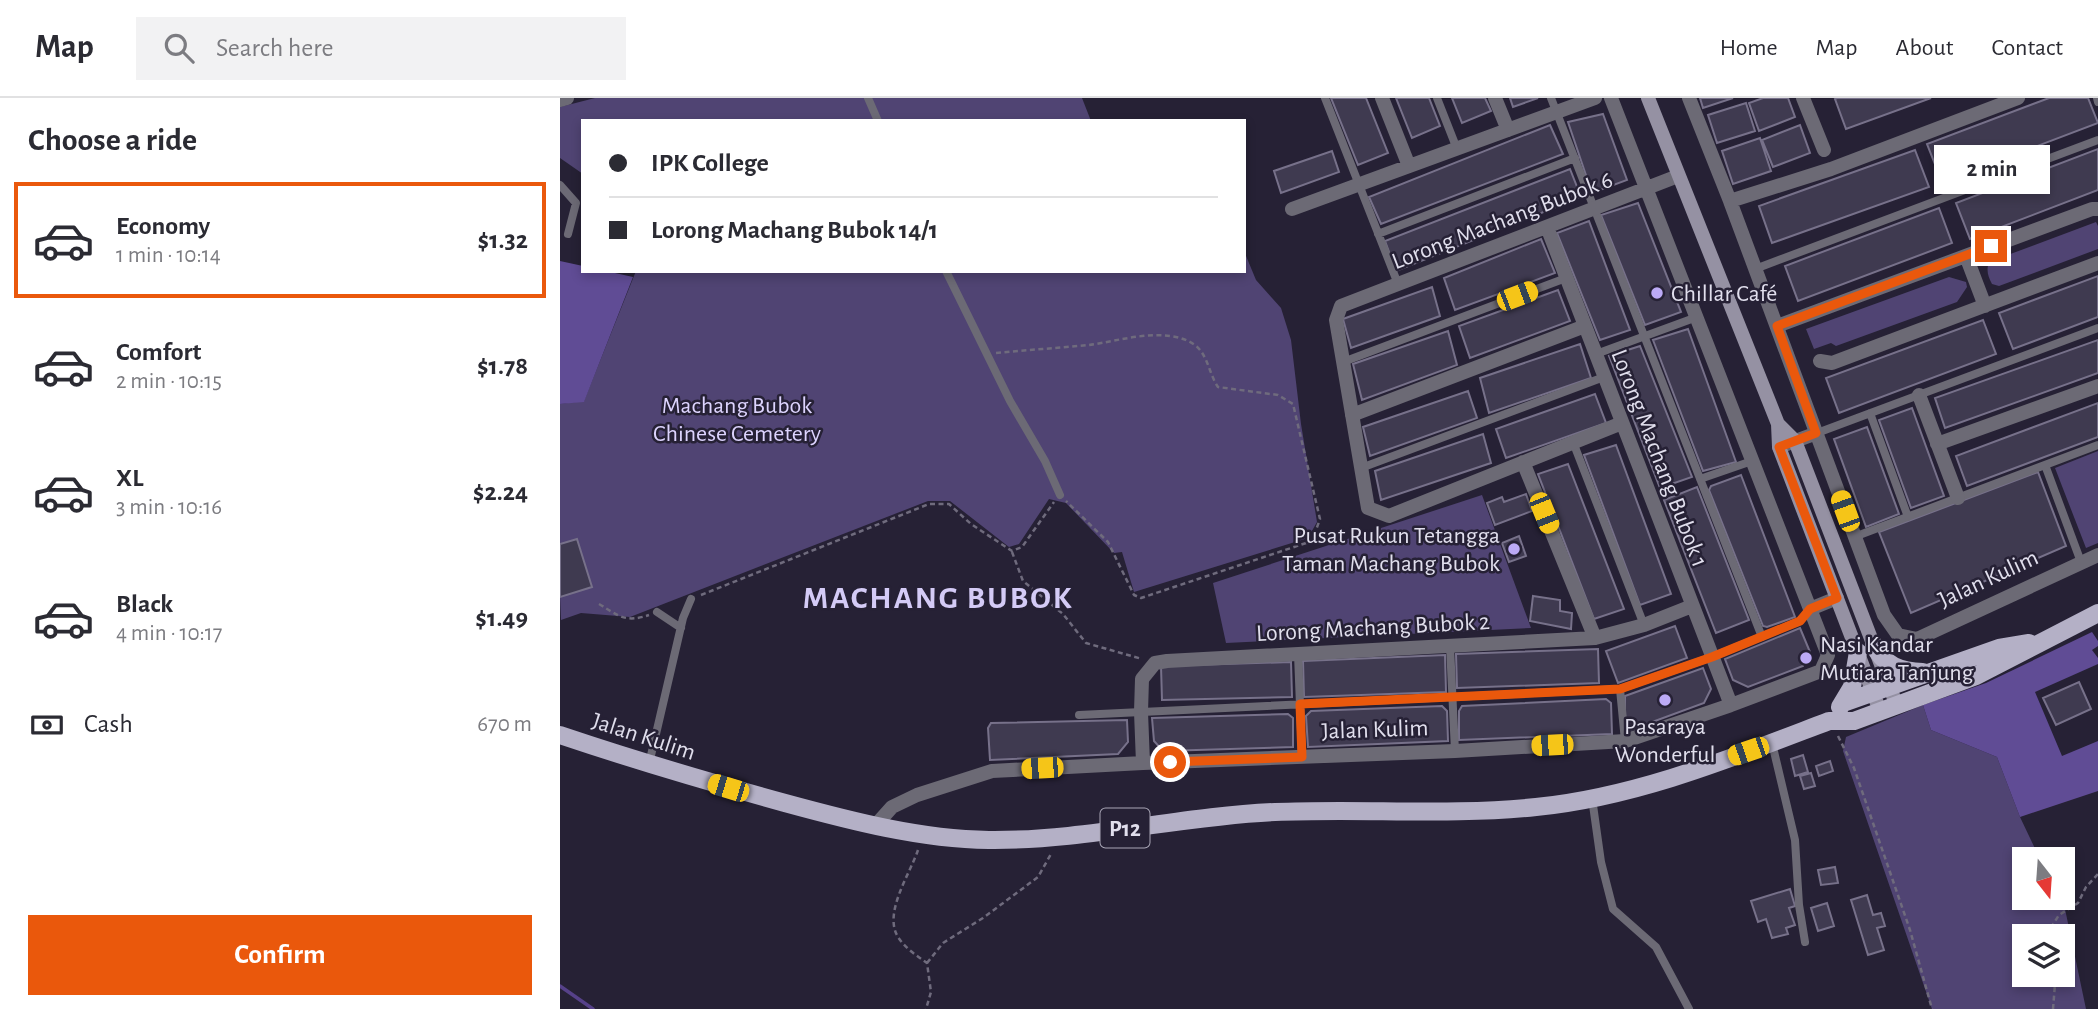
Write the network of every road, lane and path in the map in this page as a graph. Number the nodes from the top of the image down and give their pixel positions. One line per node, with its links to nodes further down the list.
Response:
1 (567, 98): 13 (street)
2 (867, 98): 15 (lane)
3 (1325, 98): 23 (lane)
4 (1382, 98): 21 (street)
5 (1437, 98): 18 (lane)
6 (1495, 98): 16 (street)
7 (1595, 98): 14 (street)
8 (1611, 98): 25 (street)
9 (1648, 98): 22 (main road)
10 (1689, 98): 26 (street)
11 (1803, 98): 19 (street)
12 (2018, 98): 26 (street)
13 (560, 100)
14 (1554, 105): 16 (street); 20 (lane)
15 (877, 119)
16 (1508, 130): 18 (street)
17 (2098, 140): 35 (lane)
18 (1457, 149): 21 (street)
19 (1824, 150)
20 (1575, 158): 28 (lane); 32 (lane)
21 (1409, 166): 23 (street)
22 (1678, 176): 25 (street, Lorong Machang Bubok 6); 55 (main road)
23 (1359, 184): 27 (street); 32 (lane)
24 (560, 185): 31 (lane)
25 (1646, 189): 28 (street, Lorong Machang Bubok 6); 40 (street)
26 (1730, 201): 35 (street)
27 (1292, 209)
28 (1594, 209): 30 (street, Lorong Machang Bubok 6); 44 (lane)
29 (2098, 209): 33 (street)
30 (1547, 227): 37 (street, Lorong Machang Bubok 1); 38 (street, Lorong Machang Bubok 6)
31 (568, 234)
32 (1378, 234): 38 (lane)
33 (1966, 256): 39 (street); 42 (street)
34 (2098, 263): 39 (street)
35 (1755, 269): 42 (street)
36 (947, 273): 45 (lane)
37 (1566, 278): 41 (street, Lorong Machang Bubok 1); 48 (lane)
38 (1398, 284): 48 (street, Lorong Machang Bubok 6)
39 (1986, 306): 47 (street)
40 (1697, 317): 44 (lane); 62 (street)
41 (1585, 326): 46 (street, Lorong Machang Bubok 1); 53 (street)
42 (1777, 326): 56 (street)
43 (2098, 328): 51 (lane)
44 (1644, 336): 46 (lane); 66 (lane)
45 (986, 353): 67 (lane); 67 (path)
46 (1596, 354): 49 (street, Lorong Machang Bubok 1)
47 (1820, 361)
48 (1343, 362): 53 (street)
49 (1604, 377): 54 (street, Lorong Machang Bubok 1); 65 (lane)
50 (2098, 386): 59 (street)
51 (1919, 395): 52 (lane); 59 (street)
52 (1870, 413): 56 (lane); 69 (lane)
53 (1352, 415): 65 (street)
54 (1622, 423): 58 (street); 77 (street, Lorong Machang Bubok 1)
55 (1778, 424): 57 (main road); 61 (main road)
56 (1816, 433): 57 (street); 70 (street)
57 (1795, 441): 61 (street); 87 (main road)
58 (1573, 443): 63 (street); 81 (lane)
59 (1937, 444): 68 (street)
60 (2098, 445): 64 (lane)
61 (1779, 447): 74 (main road)
62 (1752, 461): 66 (lane); 78 (street)
63 (1523, 462): 65 (street); 84 (street)
64 (2045, 465): 68 (lane); 73 (lane)
65 (1361, 468)
66 (1700, 479): 83 (lane)
67 (1059, 495): 71 (path)
68 (1958, 498): 69 (lane)
69 (1908, 517): 70 (lane)
70 (1854, 537): 73 (street, Jalan Kulim)
71 (1012, 551): 75 (path); 90 (path)
72 (2098, 555): 73 (street, Jalan Kulim)
73 (2081, 562)
74 (1837, 598): 78 (street); 87 (main road)
75 (691, 599): 82 (lane)
76 (599, 604): 79 (path)
77 (1692, 606): 81 (street, Lorong Machang Bubok 2); 89 (street, Lorong Machang Bubok 1)
78 (1810, 609): 83 (lane); 97 (street, Jalan Kulim)
79 (657, 612): 82 (lane)
80 (2098, 613): 85 (main road, Jalan Kulim / P12)
81 (1644, 625): 84 (street, Lorong Machang Bubok 2)
82 (681, 628): 108 (lane)
83 (1762, 637): 89 (lane)
84 (1595, 638): 86 (street, Lorong Machang Bubok 2)
85 (2046, 640): 91 (main road, Jalan Kulim / P12); 98 (main road, Jalan Kulim / P12)
86 (1450, 646): 88 (street, Lorong Machang Bubok 2); 94 (lane)
87 (1866, 648): 91 (main road); 93 (main road); 95 (main road)
88 (1298, 654): 90 (street, Lorong Machang Bubok 2); 96 (lane)
89 (1712, 657): 92 (lane); 97 (street, Lorong Machang Bubok 1)
90 (1155, 663): 99 (street)
91 (1930, 672): 93 (main road, Jalan Kulim / P12)
92 (1620, 689): 94 (lane); 103 (lane)
93 (1882, 689): 95 (main road, Jalan Kulim / P12); 98 (main road)
94 (1452, 697): 96 (lane); 105 (lane)
95 (1843, 702): 101 (main road)
96 (1300, 704): 99 (lane); 106 (lane)
97 (1731, 705): 103 (street, Jalan Kulim)
98 (1889, 708): 101 (main road, Jalan Kulim / P12)
99 (1141, 712): 100 (lane); 107 (street)
100 (1079, 715)
101 (1829, 721): 104 (main road, Jalan Kulim / P12); 120 (path)
102 (560, 735): 108 (main road, Jalan Kulim / P12)
103 (1625, 741): 105 (street, Jalan Kulim)
104 (1772, 743): 109 (main road, Jalan Kulim / P12); 115 (lane)
105 (1455, 751): 106 (street, Jalan Kulim)
106 (1302, 757): 107 (street, Jalan Kulim)
107 (1143, 763): 110 (street, Jalan Kulim)
108 (649, 764): 110 (main road, Jalan Kulim / P12)
109 (1592, 798): 112 (main road, Jalan Kulim / P12); 119 (lane)
110 (875, 826): 111 (main road, Jalan Kulim / P12)
111 (924, 833): 112 (main road, Jalan Kulim / P12); 116 (path)
112 (1061, 835): 116 (path)
113 (2098, 874): 114 (path)
114 (2053, 924)
115 (1805, 942)
116 (927, 963): 118 (path)
117 (2055, 987): 121 (path)
118 (926, 1009)
119 (1689, 1009)
120 (1933, 1009)
121 (2053, 1009)

